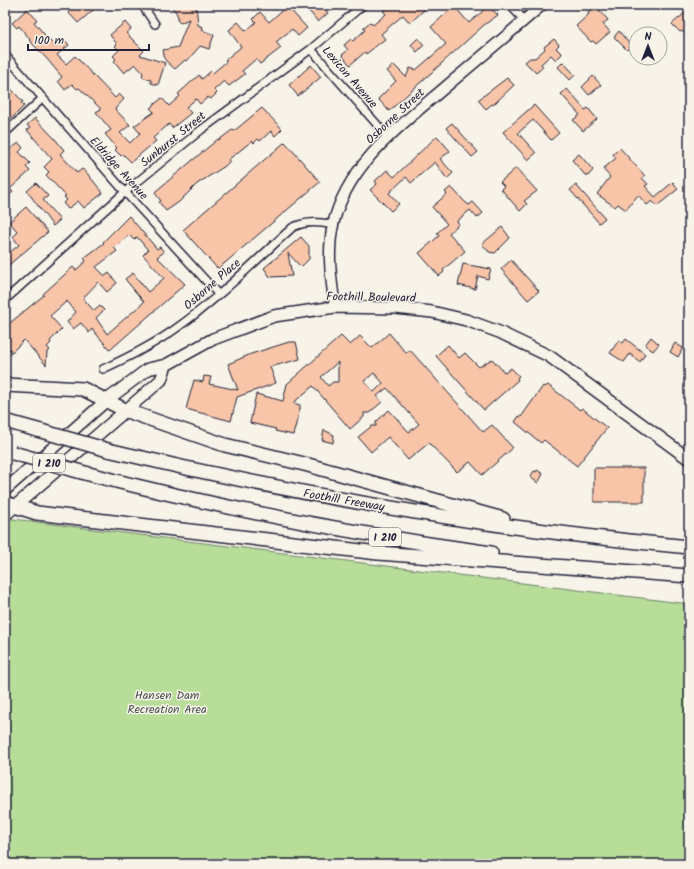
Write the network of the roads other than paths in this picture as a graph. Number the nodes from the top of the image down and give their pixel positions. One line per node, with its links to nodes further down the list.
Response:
1 (142, 5): 6 (street)
2 (362, 5): 7 (street, Sunburst Street)
3 (510, 5): 5 (street)
4 (542, 5): 5 (main road, Osborne Street)
5 (524, 20): 11 (main road, Osborne Street)
6 (155, 24)
7 (311, 49): 11 (street, Lexicon Avenue); 12 (street, Sunburst Street)
8 (5, 55): 9 (street, Eldridge Avenue)
9 (43, 98): 10 (street); 12 (street, Eldridge Avenue)
10 (5, 133)
11 (388, 137): 13 (main road, Osborne Street)
12 (125, 192): 14 (street, Eldridge Avenue); 15 (street, Sunburst Street)
13 (333, 225): 14 (street, Osborne Place); 16 (main road, Osborne Street)
14 (218, 294): 18 (street, Osborne Place)
15 (5, 300)
16 (335, 307): 17 (main road, Foothill Boulevard); 24 (main road, Foothill Boulevard)
17 (166, 365): 20 (main road, Foothill Boulevard); 21 (main road)
18 (103, 368)
19 (5, 385): 20 (highway)
20 (107, 400): 21 (highway); 25 (main road, Foothill Boulevard)
21 (127, 411): 26 (main road); 28 (highway)
22 (5, 421): 28 (highway, Foothill Freeway / I 210, bridge)
23 (9, 452): 30 (highway, I 210, bridge)
24 (689, 459)
25 (5, 490)
26 (11, 505): 27 (main road); 30 (highway)
27 (5, 515)
28 (541, 531): 29 (highway, Foothill Freeway / I 210)
29 (689, 547)
30 (689, 576)

